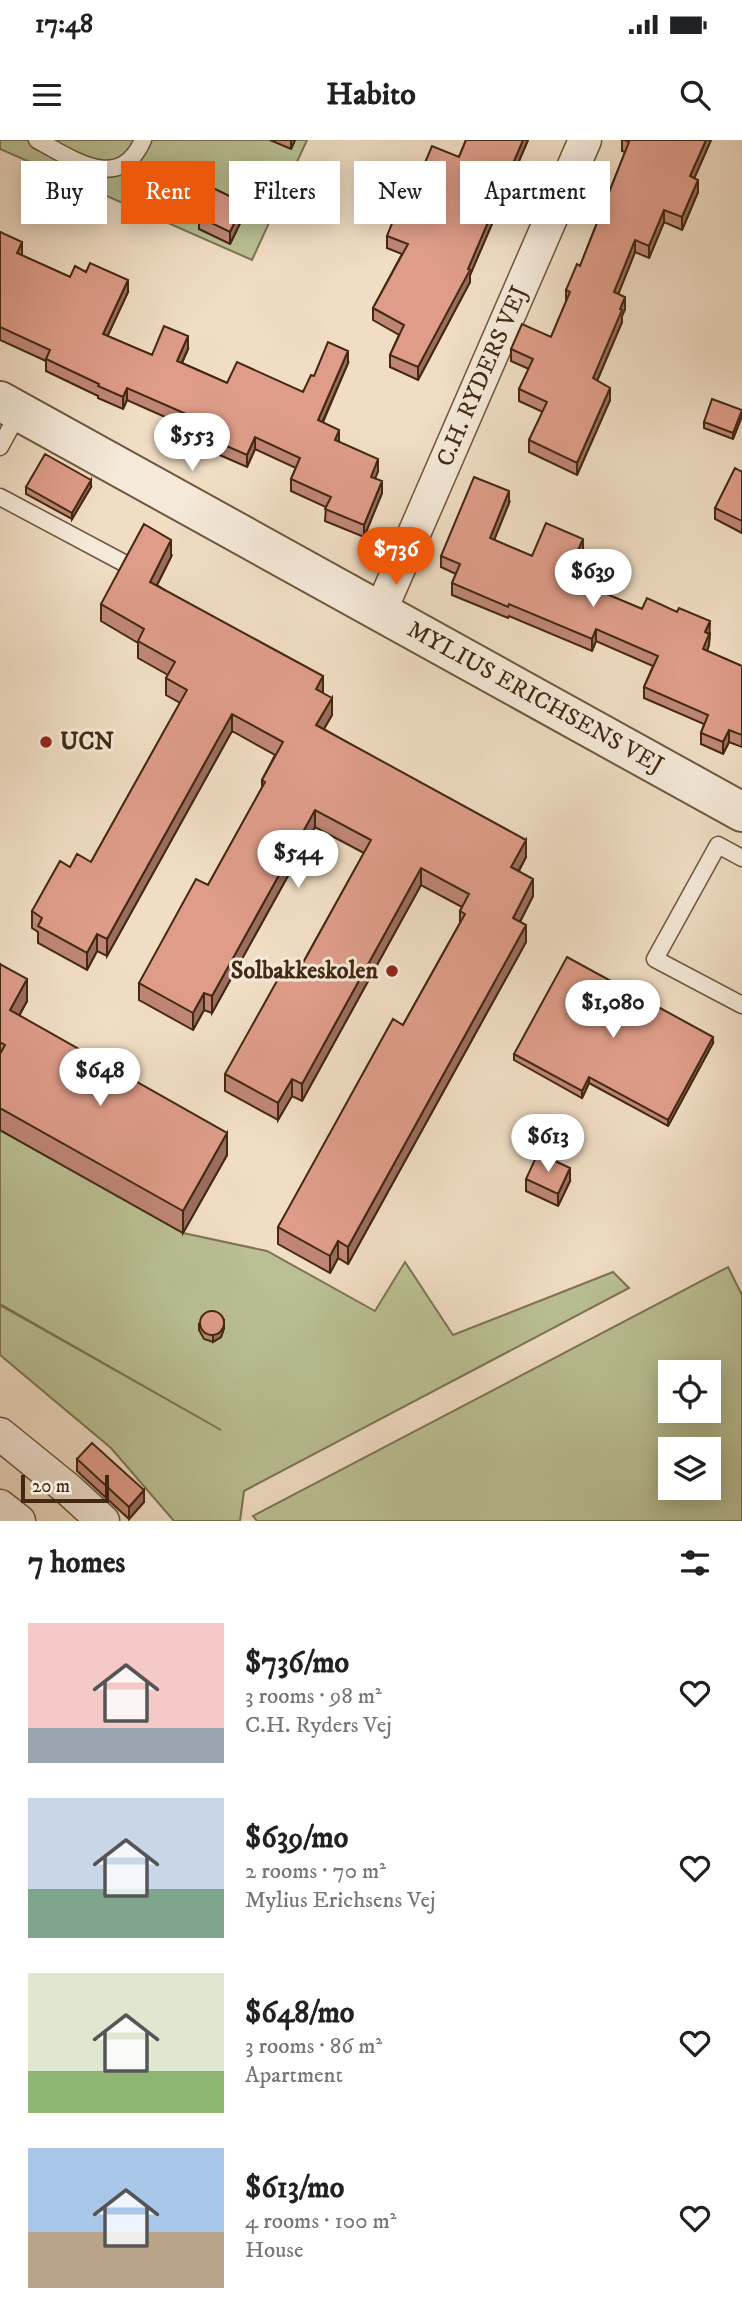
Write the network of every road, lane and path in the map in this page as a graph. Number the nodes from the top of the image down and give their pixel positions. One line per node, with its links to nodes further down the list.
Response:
1 (37, 140): 2 (lane)
2 (143, 140)
3 (585, 140): 8 (street, C.H. RYDERS VEJ)
4 (10, 406): 5 (lane); 8 (street, MYLIUS ERICHSENS VEJ)
5 (0, 447)
6 (0, 497): 7 (lane)
7 (122, 562)
8 (380, 612): 9 (street, MYLIUS ERICHSENS VEJ)
9 (742, 812)
10 (742, 858): 11 (lane)
11 (742, 1005)
12 (0, 1434): 14 (street)
13 (0, 1506): 15 (street)
14 (88, 1513)
15 (19, 1521)

